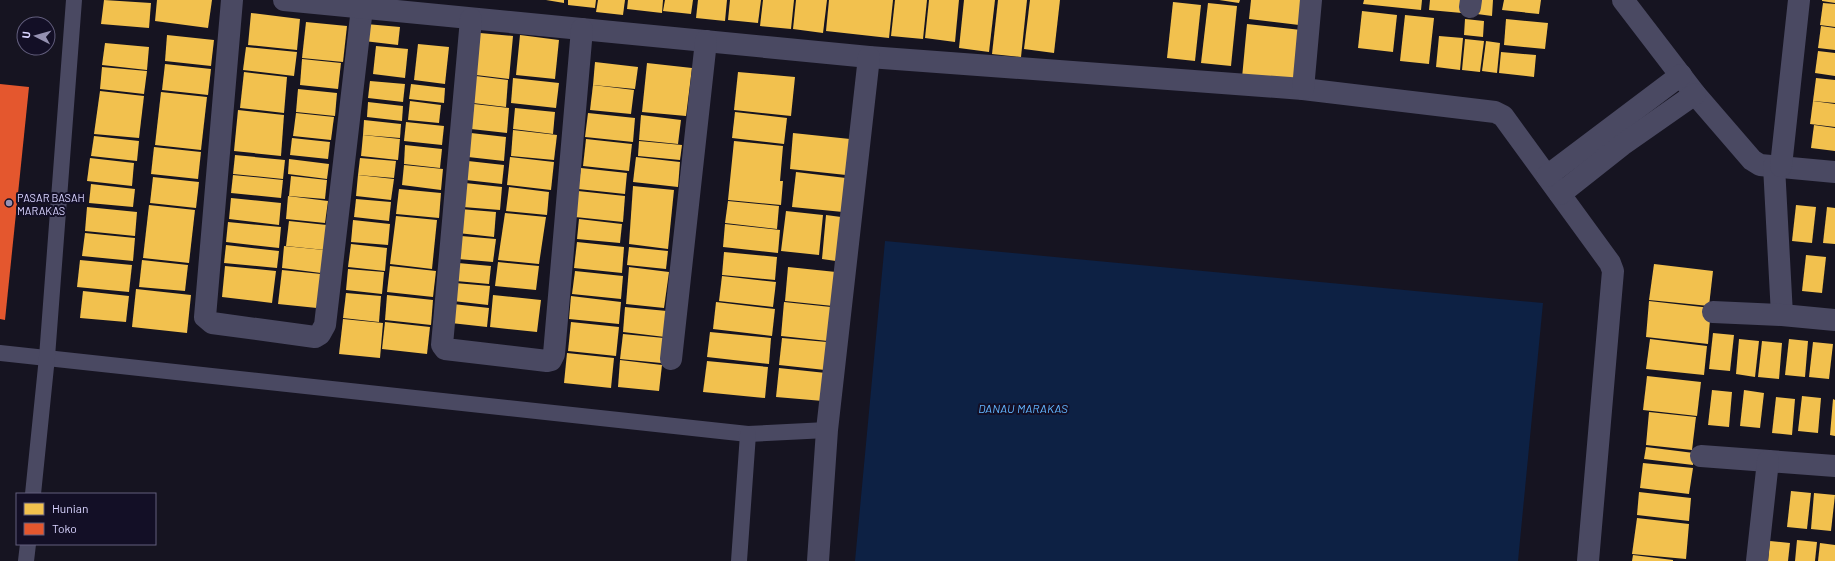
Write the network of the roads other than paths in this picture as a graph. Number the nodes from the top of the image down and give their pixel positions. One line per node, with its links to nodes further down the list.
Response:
1 (74, 0): 23 (lane)
2 (232, 0): 7 (street)
3 (284, 0): 7 (street)
4 (1312, 0): 13 (street)
5 (1623, 0): 12 (street)
6 (1799, 0): 15 (street)
7 (362, 8): 8 (street)
8 (471, 19): 9 (street); 9 (street)
9 (582, 29): 10 (street)
10 (706, 41): 11 (street); 24 (street)
11 (869, 57): 13 (street); 25 (street)
12 (1681, 75): 14 (street); 17 (street)
13 (1303, 89): 17 (street)
14 (1695, 94): 15 (street); 18 (street)
15 (1778, 166): 16 (street); 20 (street)
16 (1835, 172)
17 (1547, 176): 18 (street)
18 (1560, 194): 35 (street)
19 (1713, 312): 20 (street)
20 (1782, 315): 21 (street)
21 (1835, 320)
22 (0, 354): 23 (lane)
23 (47, 358): 26 (lane); 30 (lane)
24 (671, 359)
25 (828, 430): 26 (lane); 34 (street)
26 (748, 434): 33 (lane)
27 (1701, 456): 28 (street)
28 (1768, 461): 29 (street); 36 (street)
29 (1835, 466)
30 (33, 493)
31 (28, 545): 32 (lane)
32 (26, 561)
33 (739, 561)
34 (818, 561)
35 (1588, 561)
36 (1757, 561)

